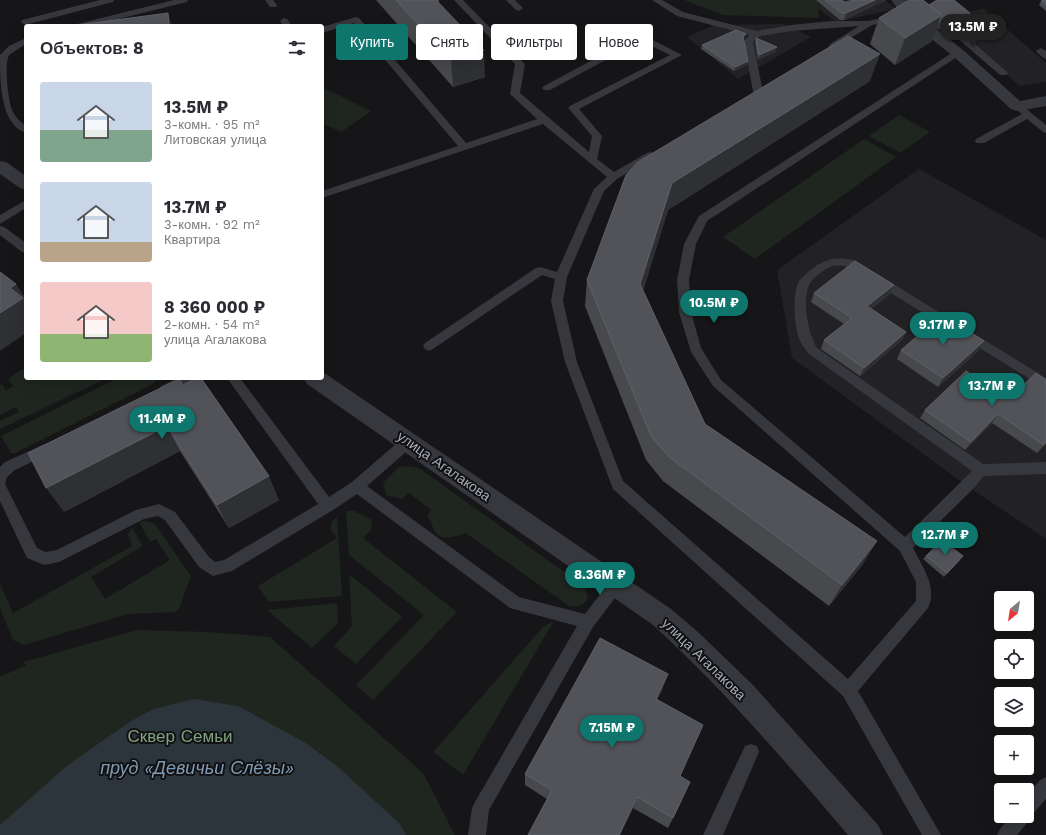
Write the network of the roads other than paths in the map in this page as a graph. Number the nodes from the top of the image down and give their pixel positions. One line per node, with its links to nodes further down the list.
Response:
1 (110, 0): 9 (lane)
2 (184, 0): 11 (lane)
3 (458, 0): 23 (lane)
4 (510, 0): 7 (lane)
5 (656, 0): 13 (lane)
6 (898, 0): 8 (street)
7 (519, 8)
8 (910, 15): 10 (lane); 14 (street)
9 (25, 22)
10 (869, 23): 13 (lane); 16 (lane)
11 (88, 24)
12 (324, 29): 27 (lane)
13 (757, 34): 19 (lane)
14 (938, 37): 17 (street); 18 (lane)
15 (24, 42): 24 (lane)
16 (823, 52)
17 (958, 53): 22 (street); 55 (lane)
18 (1003, 74)
19 (771, 84)
20 (547, 88): 29 (lane)
21 (1046, 101): 22 (street)
22 (1022, 110): 25 (lane); 26 (lane)
23 (544, 120): 27 (lane); 29 (lane)
24 (24, 128)
25 (1046, 130)
26 (980, 142)
27 (464, 147): 34 (lane)
28 (662, 149): 31 (lane)
29 (592, 160): 31 (lane)
30 (0, 166): 32 (street)
31 (613, 177): 40 (lane)
32 (24, 183)
33 (324, 185): 34 (lane)
34 (334, 191): 35 (lane)
35 (324, 194)
36 (24, 204): 37 (lane)
37 (0, 220)
38 (0, 230): 39 (lane)
39 (24, 248)
40 (561, 277): 41 (lane); 58 (lane)
41 (429, 346)
42 (186, 380): 46 (lane)
43 (234, 380): 54 (lane)
44 (318, 380): 47 (street, улица Агалакова)
45 (1046, 384): 50 (lane)
46 (154, 396)
47 (408, 441): 52 (lane); 56 (street, улица Агалакова)
48 (53, 445): 51 (lane)
49 (1046, 468): 50 (lane)
50 (981, 470): 55 (lane)
51 (0, 481)
52 (357, 486): 54 (lane); 57 (lane)
53 (0, 487): 54 (lane)
54 (328, 506)
55 (905, 546): 58 (lane)
56 (616, 585): 57 (lane); 65 (street, улица Агалакова)
57 (588, 622): 63 (lane)
58 (849, 690): 66 (lane)
59 (751, 752): 64 (lane)
60 (1046, 786): 61 (lane)
61 (1034, 801)
62 (1016, 823): 67 (lane)
63 (477, 835)
64 (712, 835)
65 (868, 835)
66 (932, 835)
67 (1006, 835)

